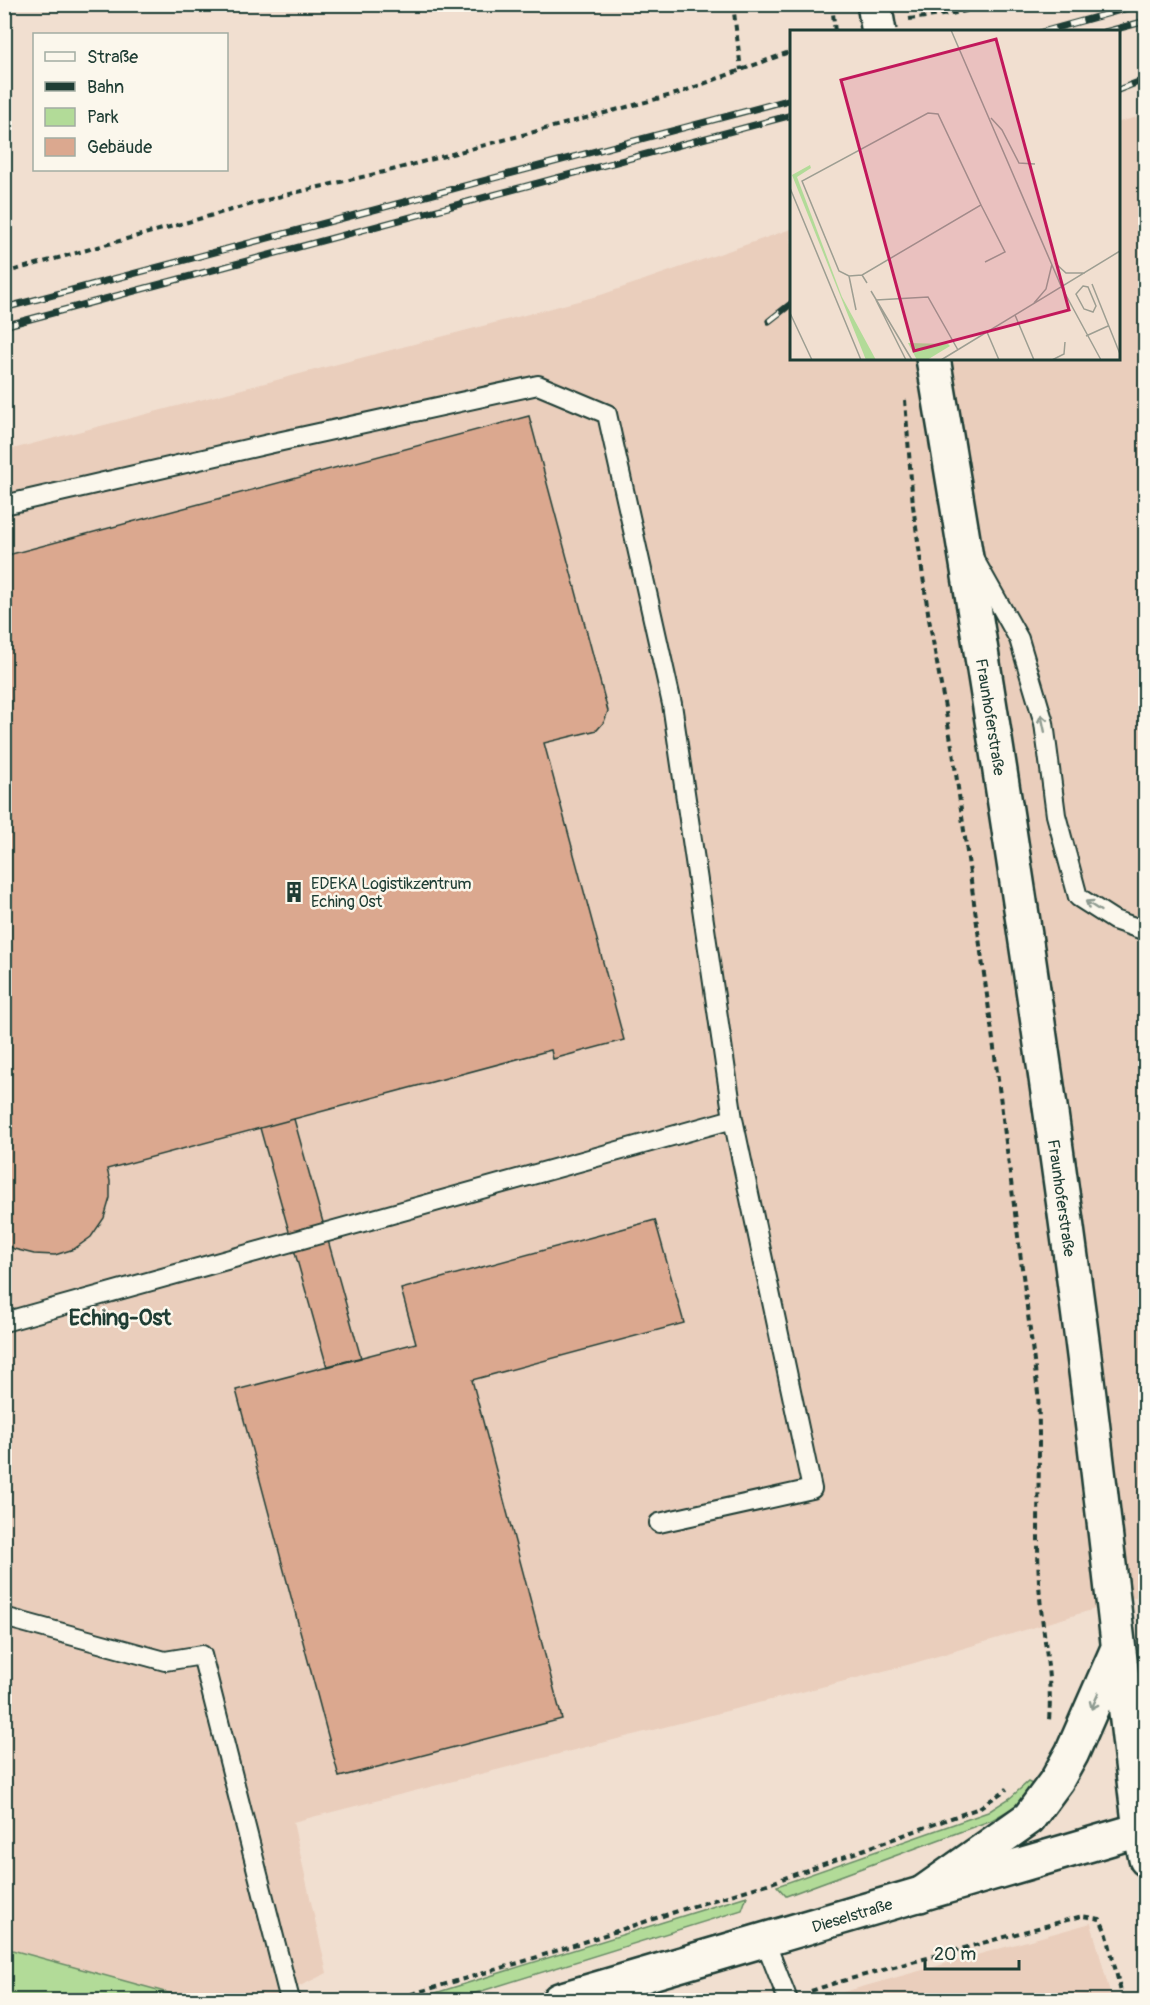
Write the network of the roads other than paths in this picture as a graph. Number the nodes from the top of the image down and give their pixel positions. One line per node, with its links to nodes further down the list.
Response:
1 (874, 4): 2 (main road, bridge)
2 (891, 26)
3 (933, 360): 5 (main road, Fraunhoferstraße)
4 (4, 505): 7 (lane)
5 (963, 538): 6 (lane, one-way to 5); 10 (main road, Fraunhoferstraße)
6 (1146, 931)
7 (733, 1119): 8 (lane); 9 (lane)
8 (4, 1322)
9 (659, 1523)
10 (1112, 1591): 12 (main road, Fraunhoferstraße); 13 (main road)
11 (4, 1617): 18 (lane)
12 (1118, 1648): 14 (main road, Fraunhoferstraße); 15 (main road, one-way to 15)
13 (1146, 1678)
14 (1144, 1839): 15 (main road, Dieselstraße)
15 (920, 1895): 16 (main road, Dieselstraße)
16 (765, 1941): 17 (lane); 19 (main road, Dieselstraße)
17 (788, 2000)
18 (290, 2001)
19 (559, 2001)

